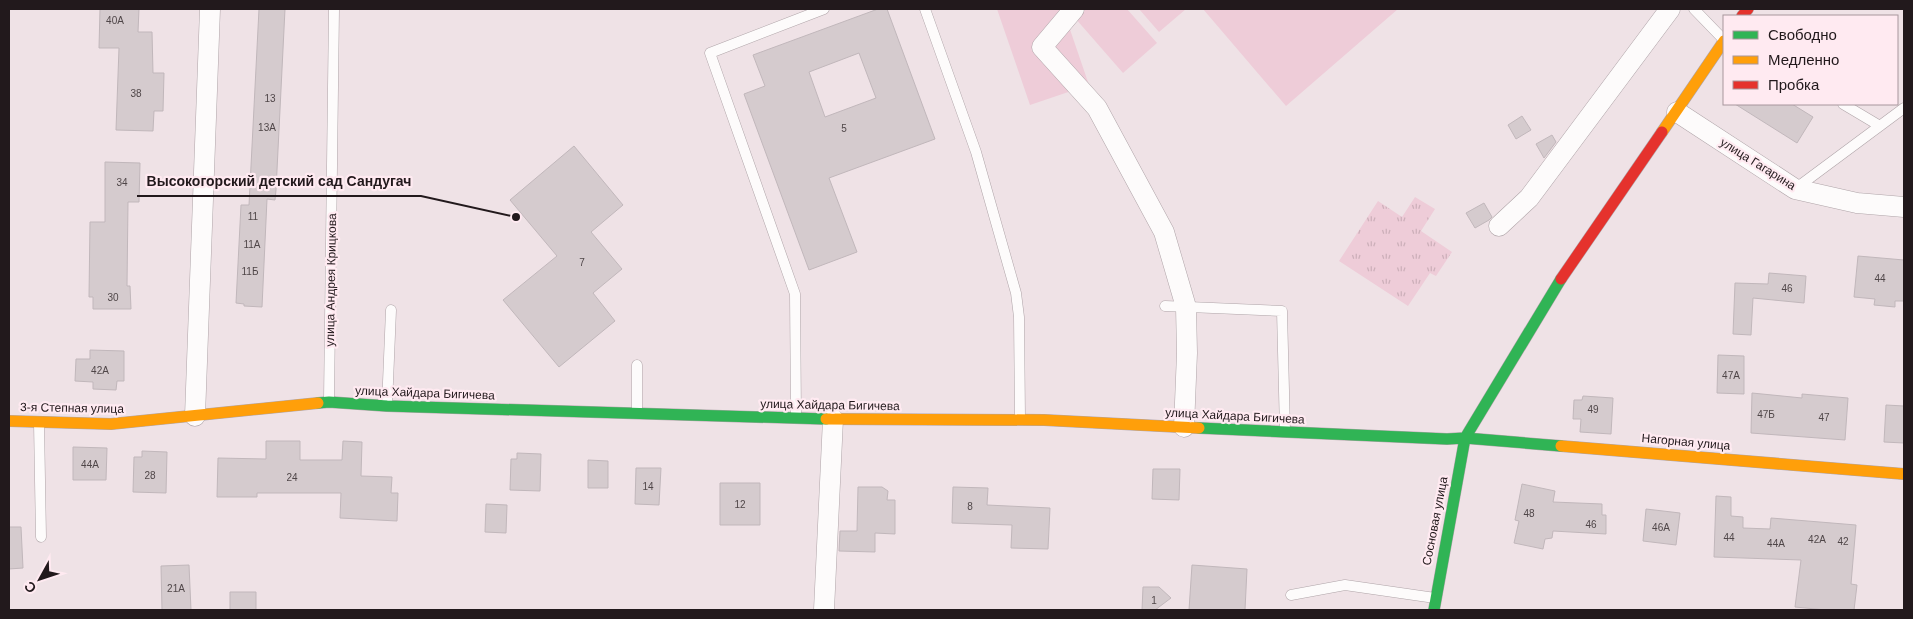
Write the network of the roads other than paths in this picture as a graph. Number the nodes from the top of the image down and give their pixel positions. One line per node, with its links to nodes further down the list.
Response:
1 (210, 9): 24 (street)
2 (334, 9): 21 (lane, улица Андрея Крицкова)
3 (824, 9): 25 (lane)
4 (925, 9): 29 (lane)
5 (1074, 9): 18 (street)
6 (1670, 9): 16 (street)
7 (1694, 9): 8 (lane)
8 (1723, 39)
9 (1723, 42): 12 (street)
10 (1845, 105): 13 (lane)
11 (1904, 108): 13 (lane)
12 (1677, 112): 14 (street, улица Гагарина); 32 (street)
13 (1880, 126): 14 (lane)
14 (1795, 189): 15 (street, улица Гагарина)
15 (1904, 207)
16 (1500, 226)
17 (1165, 306): 18 (lane)
18 (1186, 307): 30 (street); 31 (lane)
19 (391, 310): 22 (lane)
20 (637, 366): 23 (lane)
21 (329, 402): 22 (street, улица Хайдара Бигичева); 24 (street, улица Хайдара Бигичева)
22 (387, 406): 23 (street, улица Хайдара Бигичева)
23 (637, 414): 25 (street, улица Хайдара Бигичева)
24 (195, 416): 28 (street, 3-я Степная улица)
25 (796, 419): 26 (street, улица Хайдара Бигичева)
26 (833, 419): 29 (street, улица Хайдара Бигичева); 37 (street)
27 (9, 420): 28 (street, 3-я Степная улица)
28 (38, 421): 34 (lane)
29 (1020, 421): 30 (street, улица Хайдара Бигичева)
30 (1184, 427): 31 (street, улица Хайдара Бигичева)
31 (1285, 432): 32 (street, улица Хайдара Бигичева)
32 (1465, 438): 33 (street, Нагорная улица); 36 (street, Сосновая улица)
33 (1904, 474)
34 (41, 537)
35 (1291, 595): 36 (lane)
36 (1435, 604)
37 (824, 610)

